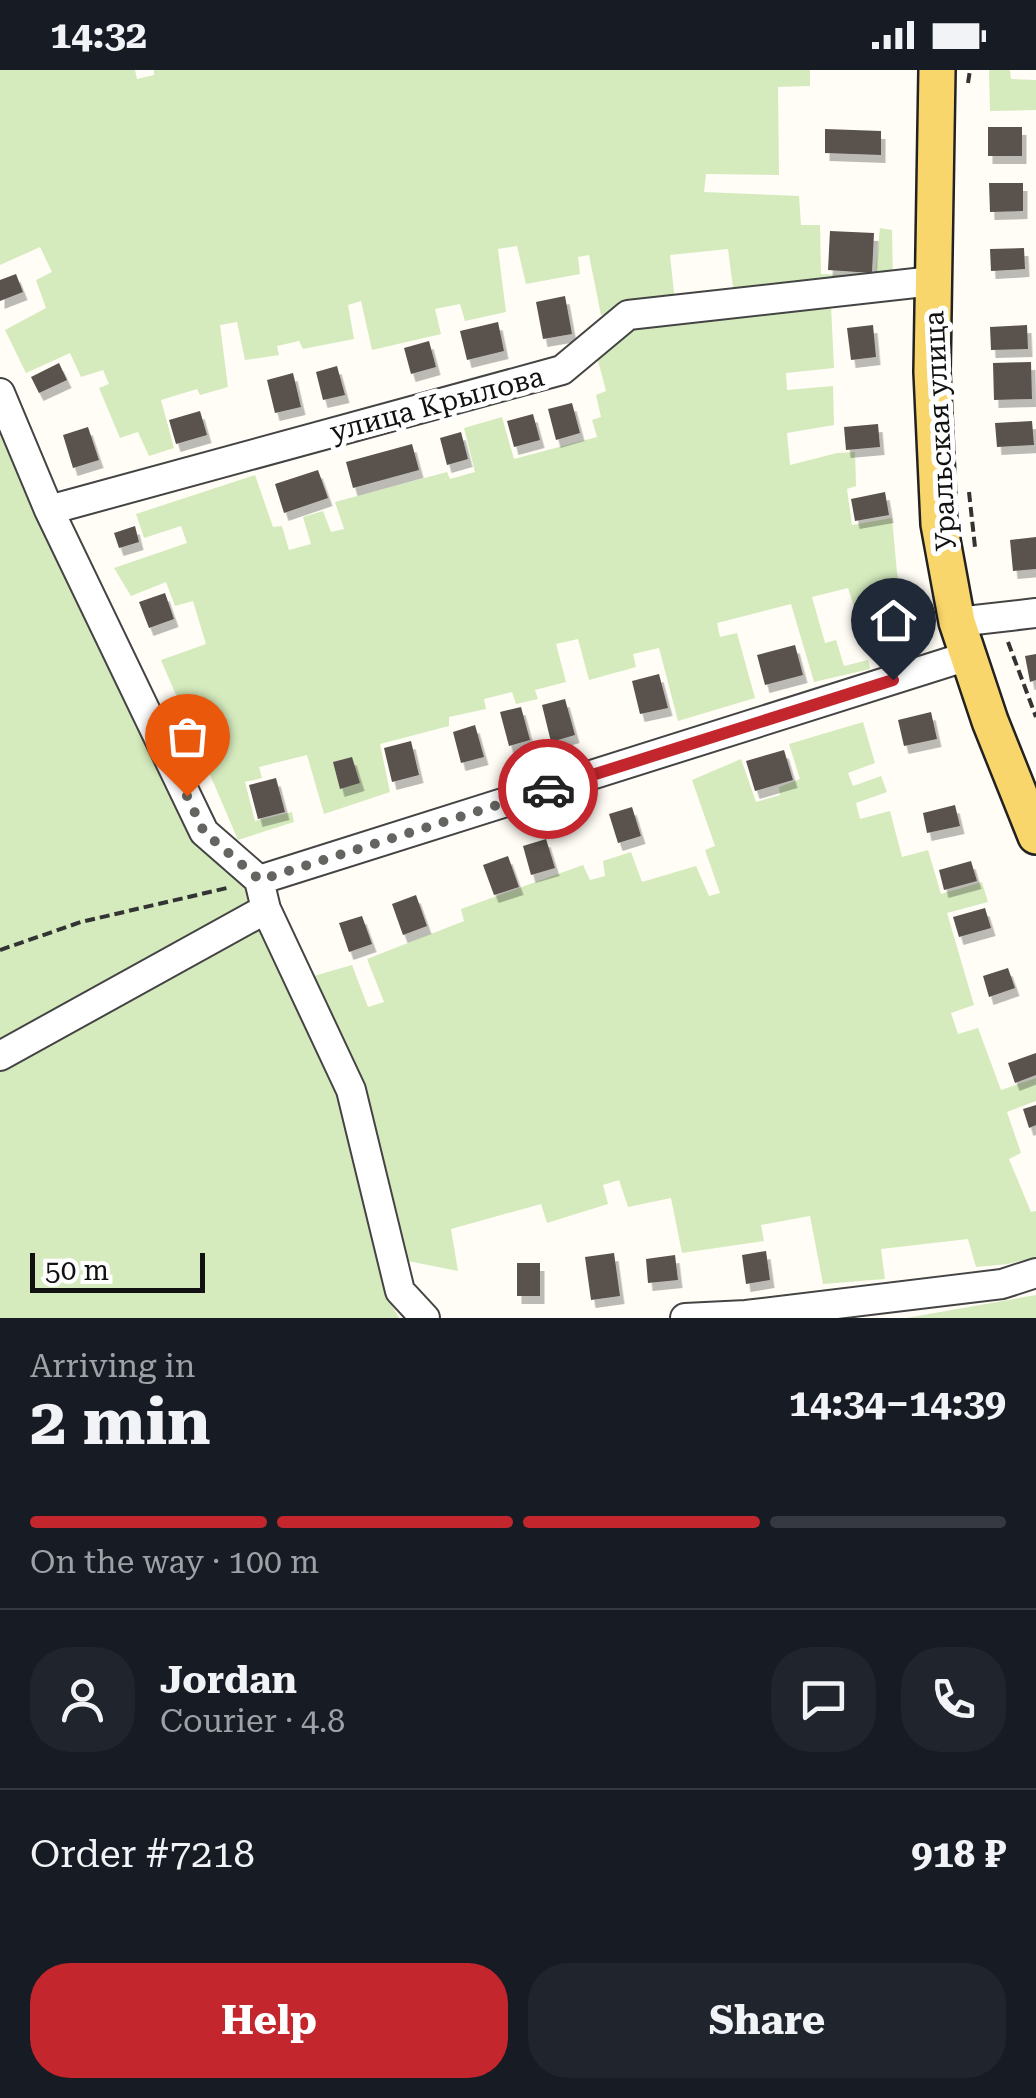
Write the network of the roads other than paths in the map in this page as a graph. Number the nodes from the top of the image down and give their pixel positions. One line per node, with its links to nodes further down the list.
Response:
1 (952, 78): 2 (main road, Уральская улица)
2 (933, 281): 4 (street, улица Крылова); 6 (main road, Уральская улица)
3 (0, 392): 4 (street)
4 (49, 510): 9 (street)
5 (1036, 613): 6 (street)
6 (957, 622): 7 (main road, Уральская улица)
7 (968, 656): 8 (main road, Уральская улица); 9 (street)
8 (1036, 836)
9 (260, 880): 10 (street)
10 (266, 909): 11 (street); 13 (street)
11 (0, 1056)
12 (1036, 1273): 14 (street)
13 (424, 1318)
14 (685, 1318)

